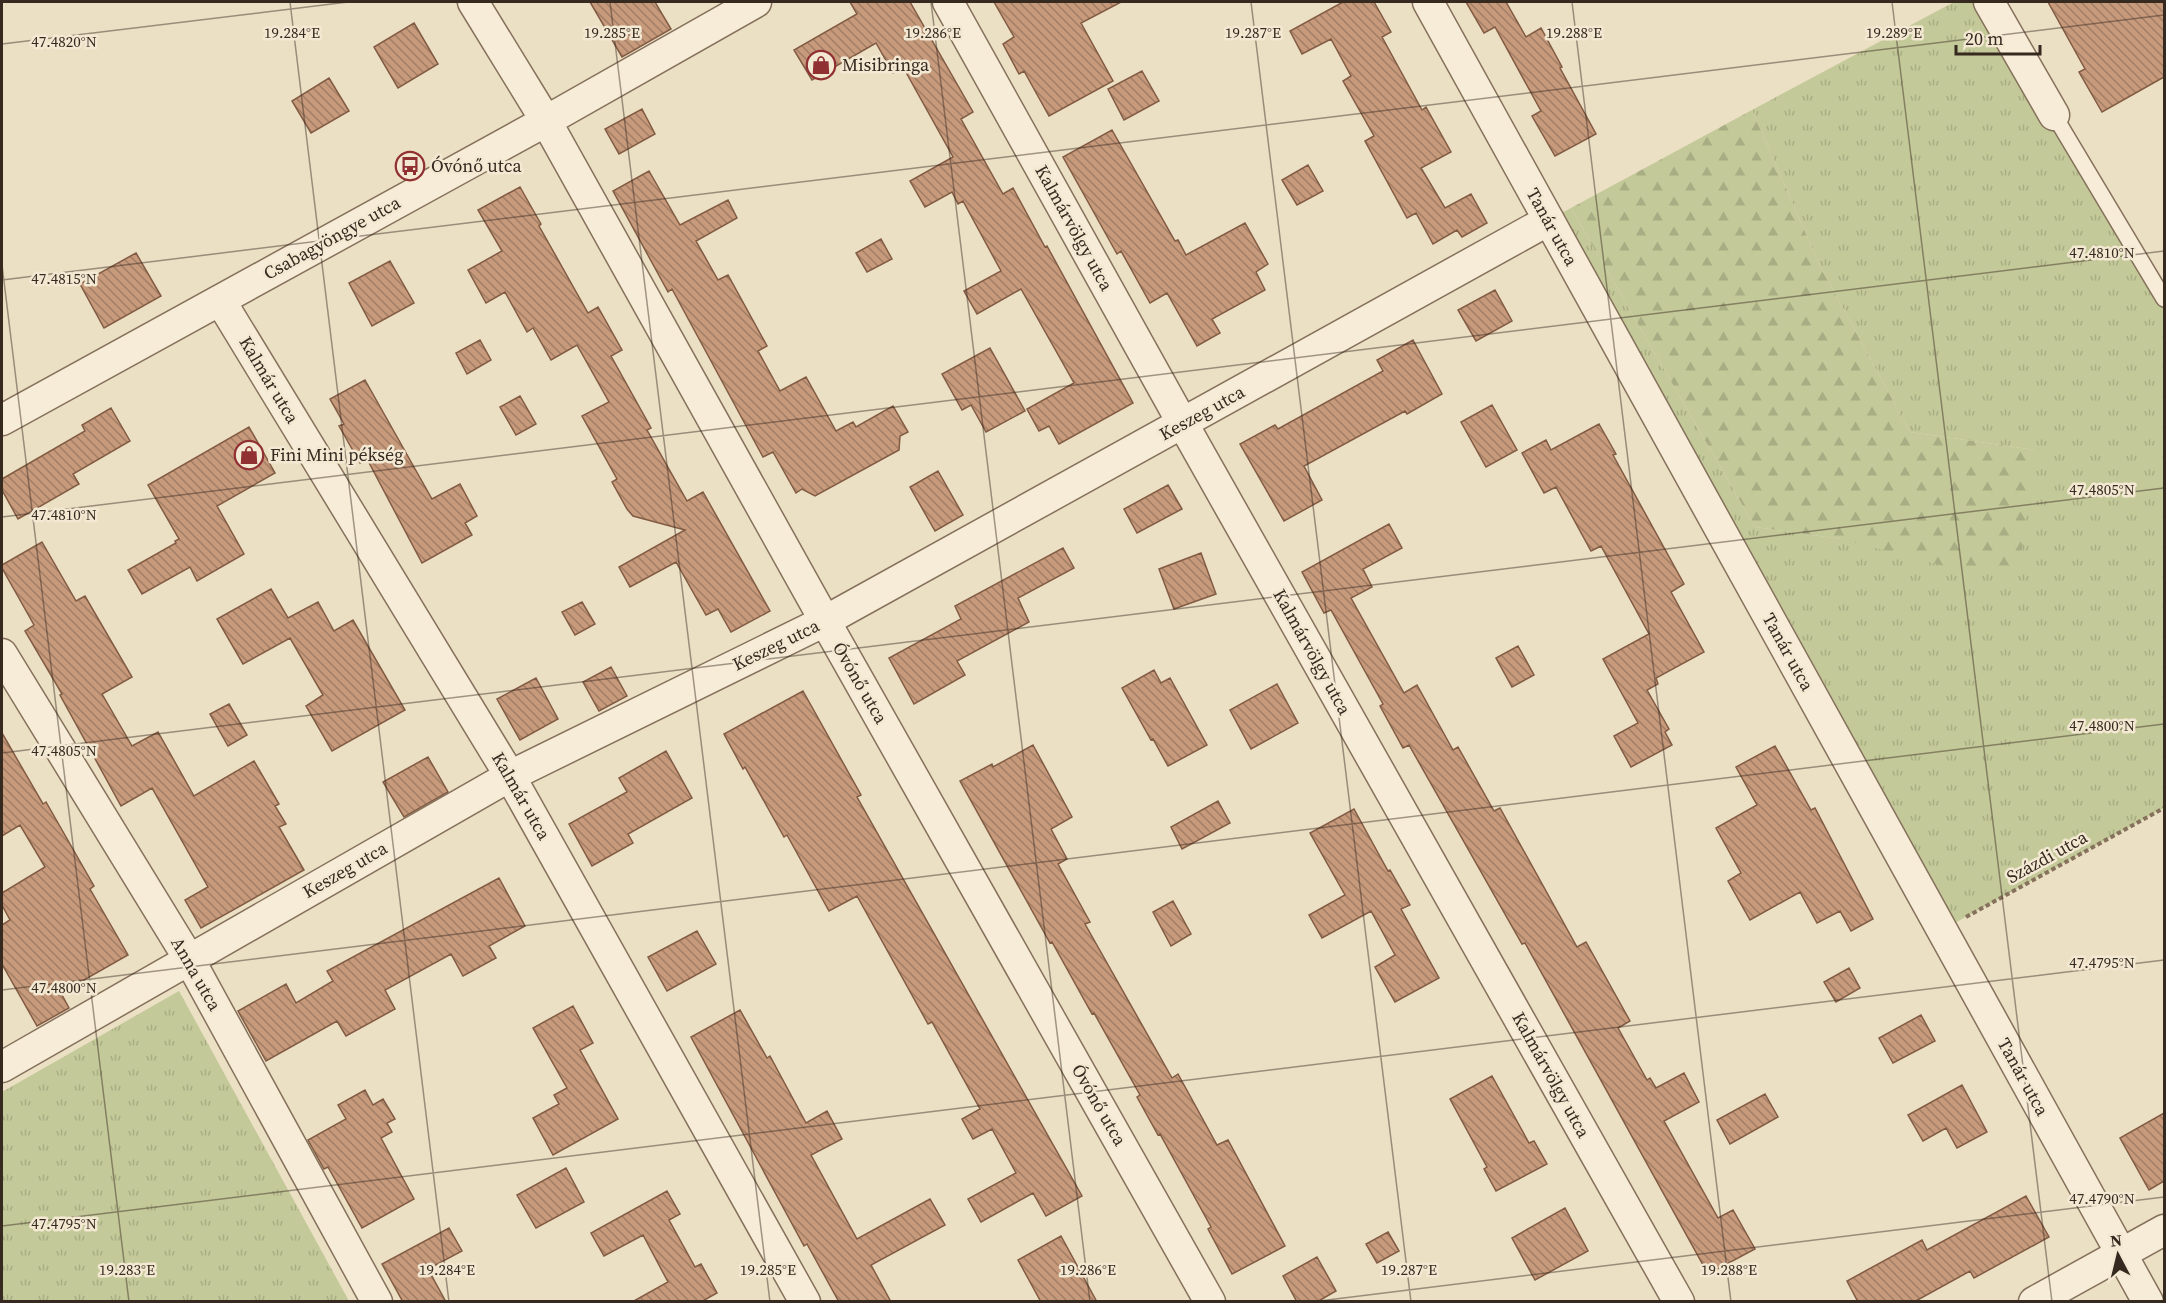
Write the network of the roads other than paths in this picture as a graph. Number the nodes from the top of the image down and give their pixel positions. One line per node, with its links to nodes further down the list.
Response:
1 (473, 2): 7 (street, Óvónő utca)
2 (756, 2): 7 (street, Csabagyöngye utca)
3 (948, 2): 12 (street, Kalmárvölgy utca)
4 (1428, 2): 8 (street, Tanár utca)
5 (1989, 2): 6 (street)
6 (2054, 115): 9 (lane)
7 (546, 121): 10 (street, Csabagyöngye utca); 13 (street, Óvónő utca)
8 (1549, 220): 12 (street, Keszeg utca); 19 (street, Tanár utca)
9 (2164, 299)
10 (220, 300): 11 (street, Csabagyöngye utca); 15 (street, Kalmár utca)
11 (2, 420)
12 (1183, 424): 13 (street, Keszeg utca); 23 (street, Kalmárvölgy utca)
13 (825, 621): 15 (street, Keszeg utca); 22 (street, Óvónő utca)
14 (2, 654): 16 (street, Anna utca)
15 (510, 776): 16 (street, Keszeg utca); 21 (street, Kalmár utca)
16 (189, 959): 17 (street, Keszeg utca); 20 (street, Anna utca)
17 (2, 1067)
18 (2164, 1230): 19 (street)
19 (2121, 1254): 24 (street); 25 (street, Tanár utca)
20 (377, 1302)
21 (805, 1302)
22 (1210, 1302)
23 (1678, 1302)
24 (2034, 1302)
25 (2148, 1302)

